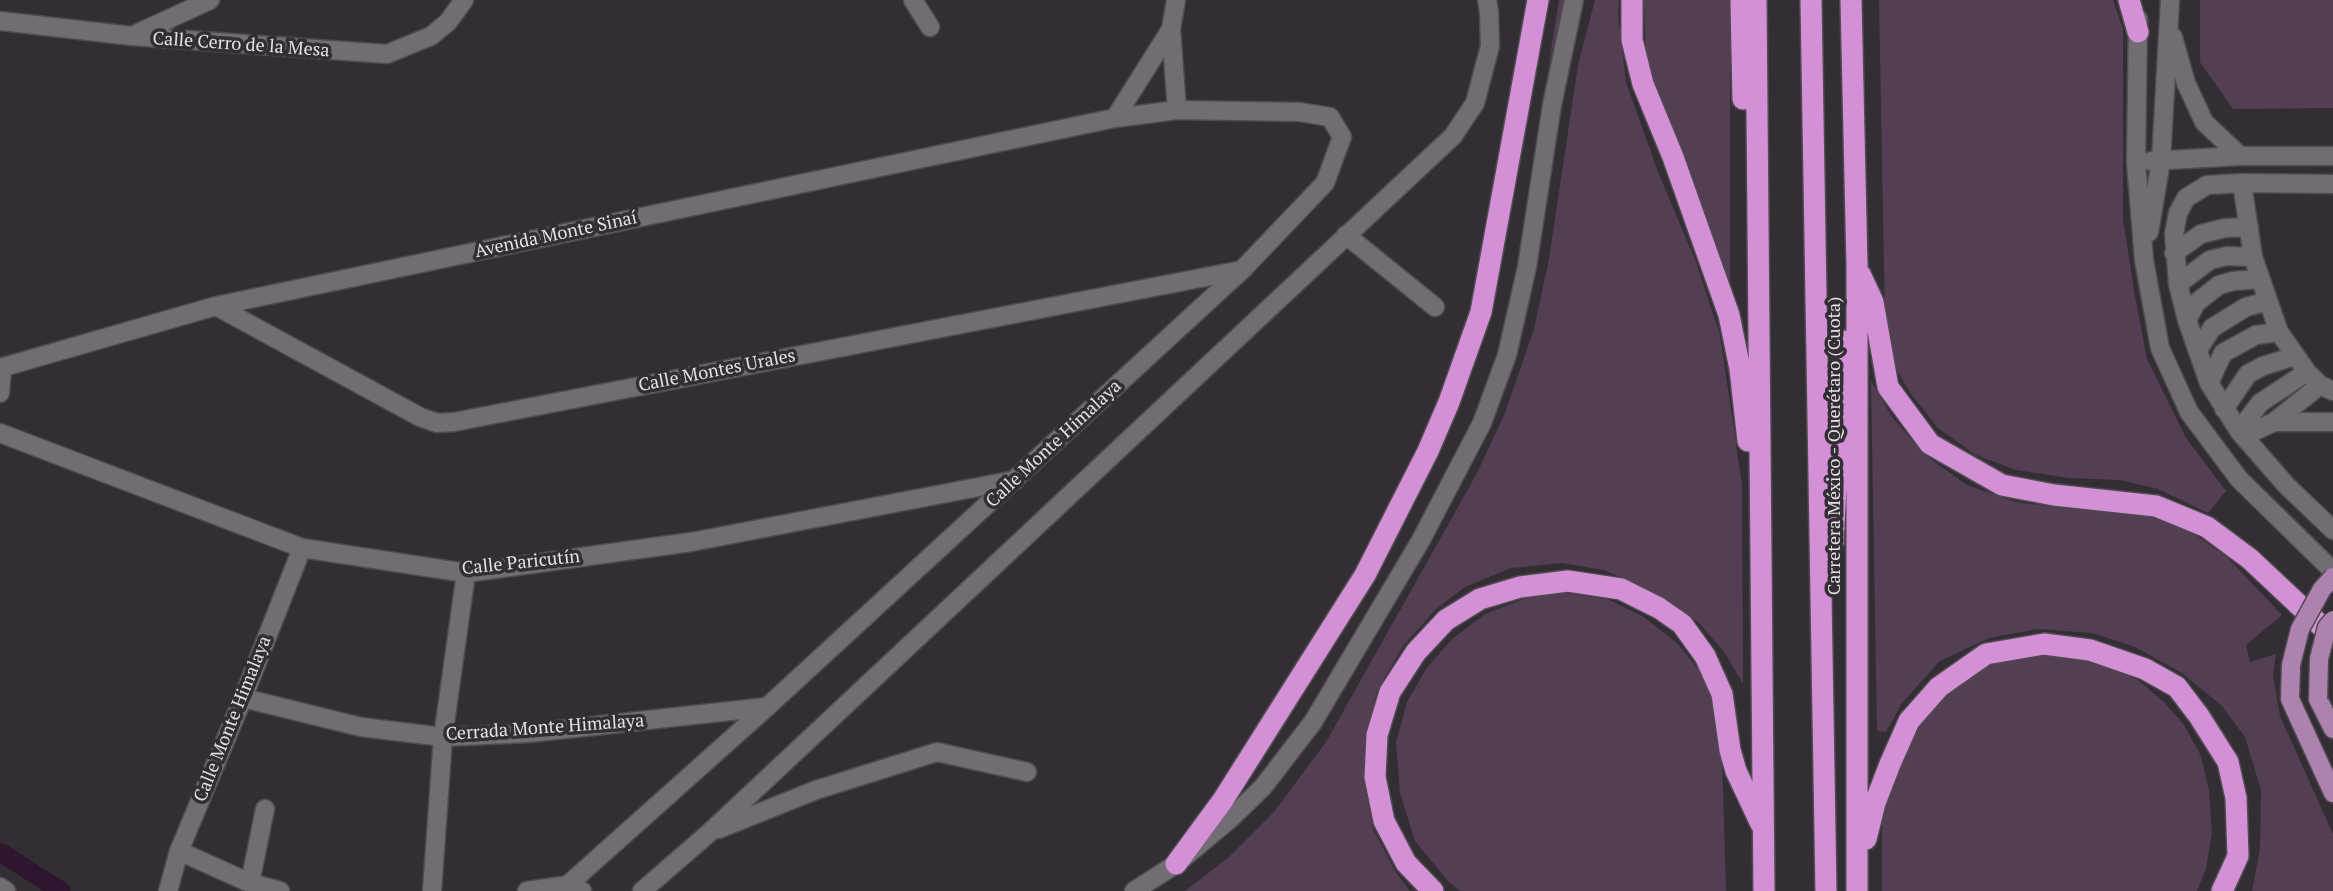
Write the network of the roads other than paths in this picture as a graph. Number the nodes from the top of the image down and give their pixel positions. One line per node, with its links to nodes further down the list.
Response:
1 (210, 0): 22 (street)
2 (464, 0): 22 (street, Calle Cerro de la Mesa)
3 (914, 0): 19 (street)
4 (1176, 0): 20 (street)
5 (1486, 0): 33 (street)
6 (1538, 0): 78 (highway)
7 (1574, 0): 78 (street)
8 (1632, 0): 66 (highway)
9 (1741, 0): 39 (highway)
10 (1756, 0): 39 (highway)
11 (1811, 0): 64 (highway, Carretera México - Querétaro (Cuota))
12 (1851, 0): 23 (highway, Carretera México - Querétaro (Cuota))
13 (1864, 0): 23 (highway)
14 (2129, 0): 21 (highway)
15 (2139, 0): 21 (street)
16 (2170, 0): 18 (street)
17 (0, 21): 22 (street, Calle Cerro de la Mesa)
18 (2169, 21): 26 (street); 28 (street)
19 (930, 27)
20 (1171, 29): 24 (street); 25 (street)
21 (2138, 32): 29 (street)
22 (132, 36)
23 (1853, 59): 37 (highway, Carretera México - Querétaro (Cuota))
24 (1177, 110): 25 (street, Calle Monte Himalaya); 38 (street, Calle Monte Himalaya)
25 (1115, 118): 43 (street, Avenida Monte Sinaí)
26 (2239, 156): 27 (street); 28 (street)
27 (2333, 156)
28 (2161, 161): 29 (street); 36 (street)
29 (2136, 162): 36 (street)
30 (2242, 183): 31 (street); 32 (street); 34 (street)
31 (2333, 184)
32 (2249, 227): 34 (street); 35 (street)
33 (1346, 234): 44 (street); 76 (street)
34 (2175, 253): 41 (street)
35 (2253, 257): 40 (street); 41 (street)
36 (2144, 260): 61 (street)
37 (1857, 267): 64 (highway); 67 (highway); 79 (highway, Carretera México - Querétaro (Cuota))
38 (1242, 270): 43 (street, Calle Montes Urales); 58 (street, Calle Monte Himalaya)
39 (1760, 272): 66 (highway)
40 (2259, 279): 42 (street); 45 (street)
41 (2178, 284): 45 (street)
42 (2268, 301): 46 (street); 47 (street)
43 (216, 306): 49 (street, Avenida Monte Sinaí)
44 (1436, 307)
45 (2187, 320): 47 (street)
46 (2279, 332): 48 (street); 50 (street)
47 (2198, 350): 50 (street)
48 (2295, 356): 51 (street); 53 (street)
49 (1, 368): 52 (street)
50 (2209, 383): 53 (street)
51 (2320, 383): 54 (street); 57 (street)
52 (0, 393)
53 (2224, 409): 57 (street)
54 (2274, 422): 55 (street); 57 (street)
55 (2333, 422)
56 (0, 433): 60 (street, Calle Paricutín)
57 (2241, 433): 59 (street)
58 (1015, 480): 62 (street, Calle Paricutín); 69 (street, Calle Monte Himalaya)
59 (2333, 530)
60 (302, 548): 62 (street, Calle Paricutín); 68 (street, Calle Monte Himalaya)
61 (2333, 571)
62 (466, 573): 71 (street)
63 (2333, 577): 73 (main road, bridge)
64 (1821, 599): 92 (highway, Carretera México - Querétaro (Cuota))
65 (2333, 620): 70 (main road, bridge)
66 (1761, 622): 75 (highway)
67 (2333, 637)
68 (243, 698): 71 (street, Cerrada Monte Himalaya); 77 (street, Calle Monte Himalaya)
69 (767, 707): 71 (street, Cerrada Monte Himalaya); 82 (street, Calle Monte Himalaya)
70 (2333, 729)
71 (443, 737): 86 (street)
72 (1027, 772): 76 (street)
73 (2333, 793)
74 (265, 809): 80 (street)
75 (1763, 829): 90 (highway); 91 (highway)
76 (709, 833): 88 (street)
77 (179, 851): 80 (street); 84 (street, Calle Monte Himalaya)
78 (1176, 864): 89 (street)
79 (1859, 869): 93 (highway, Carretera México - Querétaro (Cuota)); 94 (highway)
80 (250, 883): 85 (street)
81 (0, 887): 83 (street)
82 (571, 889): 87 (street)
83 (6, 891)
84 (167, 891)
85 (281, 891)
86 (432, 891)
87 (527, 891)
88 (642, 891)
89 (1134, 891)
90 (1433, 891)
91 (1764, 891)
92 (1826, 891)
93 (1857, 891)
94 (2222, 891)

